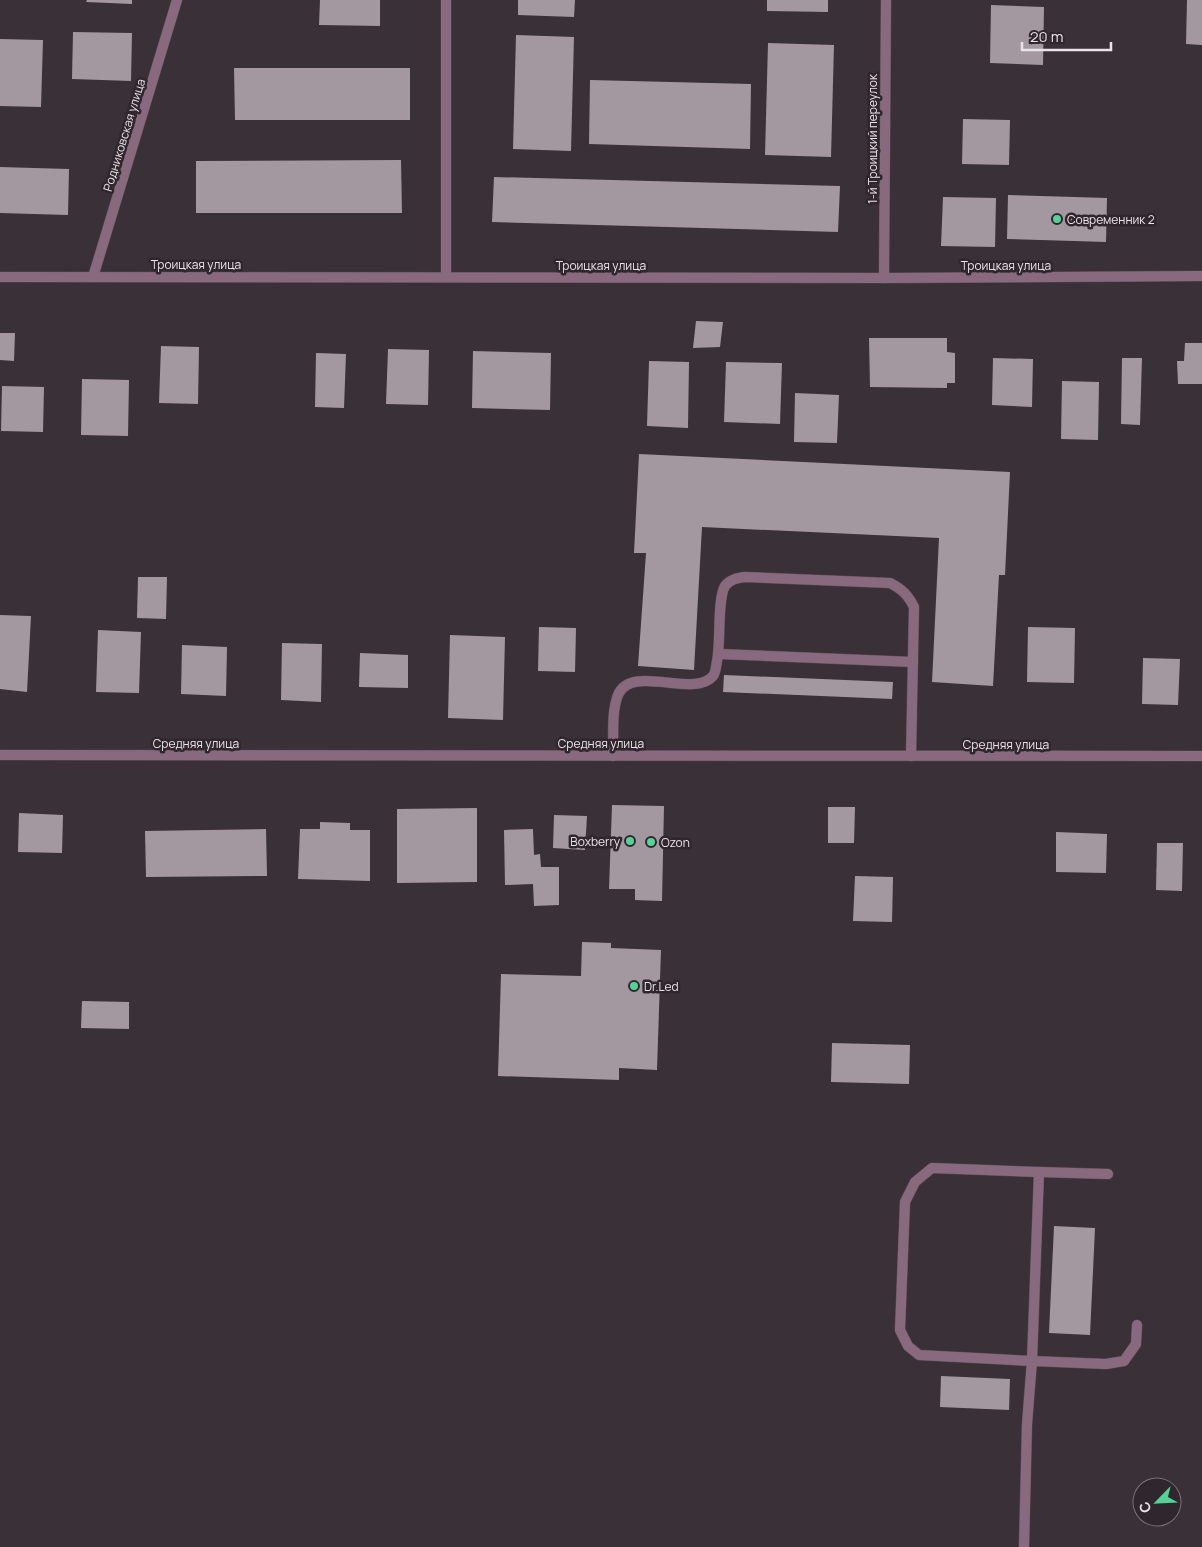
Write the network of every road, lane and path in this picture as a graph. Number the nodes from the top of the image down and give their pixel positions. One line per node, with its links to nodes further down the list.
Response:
1 (177, 0): 6 (street, Родниковская улица)
2 (446, 0): 7 (street)
3 (886, 0): 8 (street, 1-й Троицкий переулок)
4 (1202, 276): 8 (street, Троицкая улица)
5 (0, 277): 6 (street, Троицкая улица)
6 (93, 277): 7 (street, Троицкая улица)
7 (446, 277): 8 (street, Троицкая улица)
8 (884, 278)
9 (719, 654): 10 (street); 10 (street); 12 (street)
10 (912, 662): 13 (street)
11 (0, 755): 12 (street, Средняя улица)
12 (613, 756): 13 (street, Средняя улица)
13 (910, 756): 14 (street, Средняя улица)
14 (1202, 756)
15 (1039, 1172): 16 (street); 18 (street); 18 (street)
16 (1108, 1174)
17 (1137, 1325): 18 (street)
18 (1032, 1361): 19 (street)
19 (1024, 1547)

